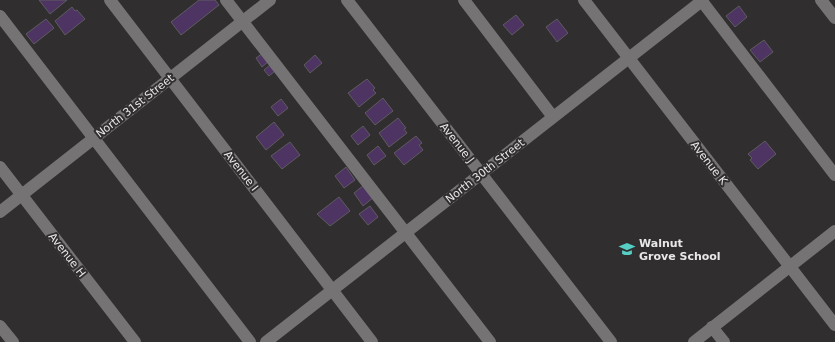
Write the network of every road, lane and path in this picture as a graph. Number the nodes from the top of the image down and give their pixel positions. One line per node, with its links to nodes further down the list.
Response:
1 (110, 0): 13 (street, Avenue I)
2 (226, 0): 11 (street)
3 (270, 0): 11 (street, North 31st Street)
4 (347, 0): 17 (street, Avenue J)
5 (464, 0): 14 (street)
6 (584, 0): 12 (street, Avenue K)
7 (702, 0): 12 (street, North 30th Street); 18 (street)
8 (821, 0): 10 (street)
9 (0, 16): 15 (street)
10 (835, 18)
11 (243, 21): 13 (street, North 31st Street); 22 (street)
12 (628, 58): 14 (street, North 30th Street); 23 (street, Avenue K)
13 (170, 79): 15 (street, North 31st Street); 24 (street, Avenue I)
14 (554, 117): 17 (street, North 30th Street)
15 (94, 139): 19 (street, North 31st Street); 30 (street)
16 (0, 167): 19 (street, Avenue H)
17 (481, 174): 22 (street, North 30th Street); 34 (street, Avenue J)
18 (835, 174)
19 (22, 195): 20 (street, North 31st Street); 29 (street, Avenue H)
20 (0, 212)
21 (835, 231): 23 (street)
22 (406, 233): 24 (street, North 30th Street); 33 (street)
23 (790, 267): 25 (street, Avenue K); 27 (street)
24 (332, 290): 31 (street, North 30th Street); 32 (street, Avenue I)
25 (835, 325)
26 (0, 326): 28 (street)
27 (712, 327): 35 (street); 36 (street)
28 (13, 342)
29 (135, 342)
30 (250, 342)
31 (266, 342)
32 (372, 342)
33 (490, 342)
34 (611, 342)
35 (694, 342)
36 (724, 342)

